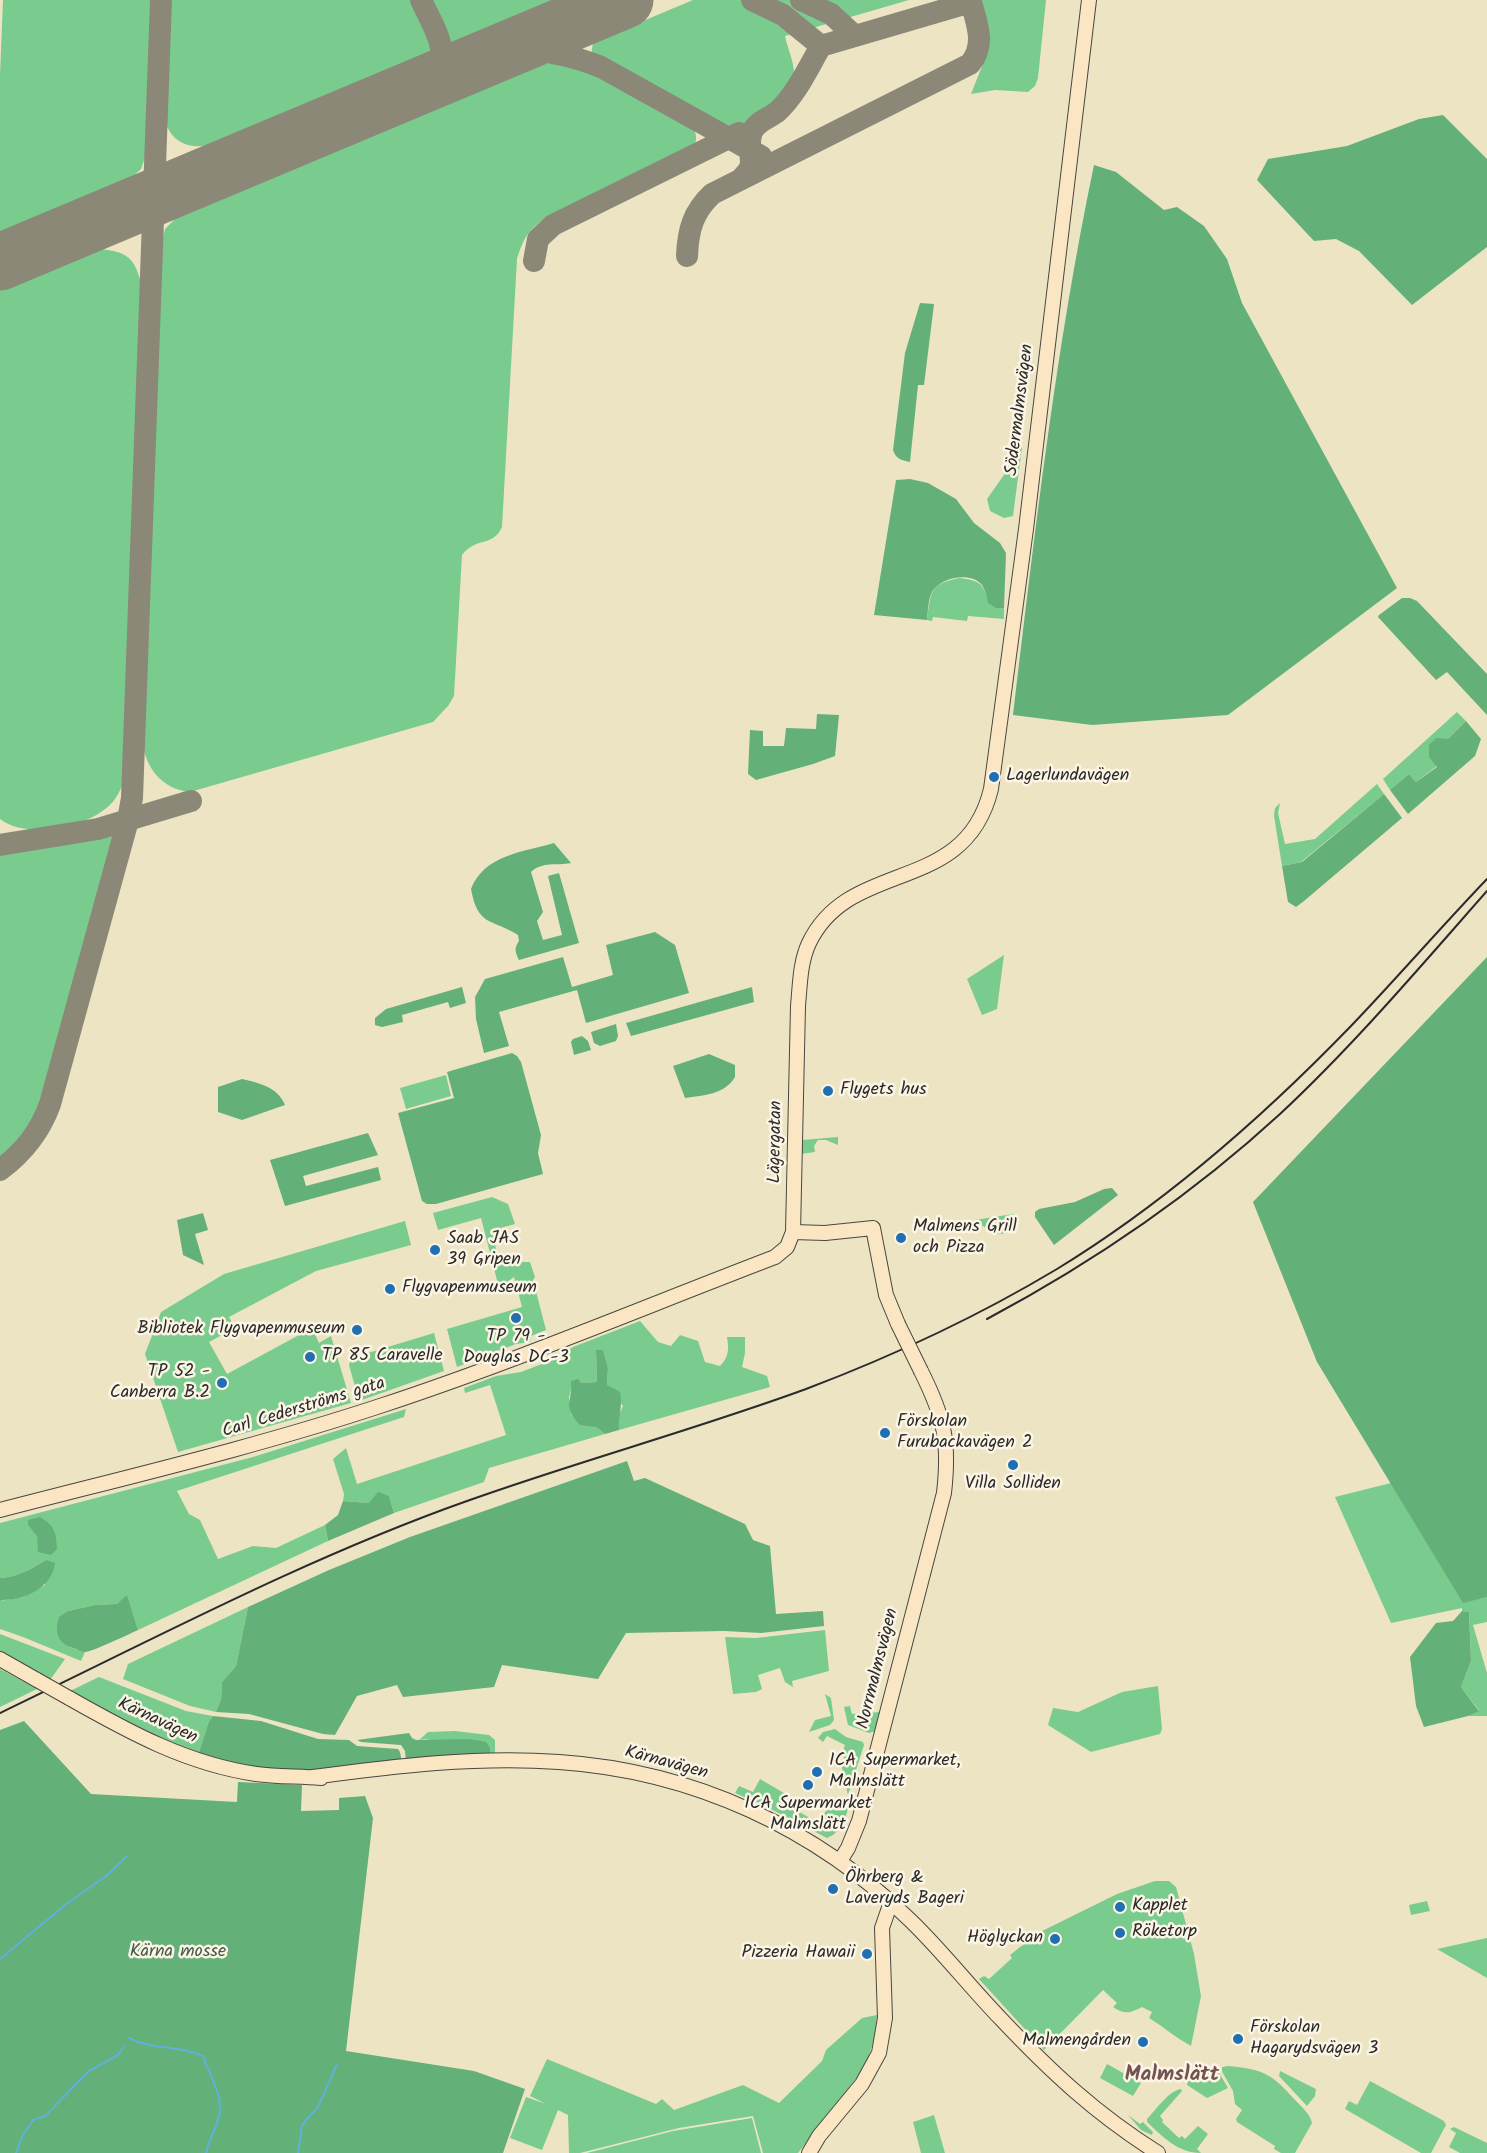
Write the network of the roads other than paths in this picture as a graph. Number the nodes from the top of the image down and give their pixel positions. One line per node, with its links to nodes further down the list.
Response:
1 (1089, 0): 2 (street, Södermalmsvägen)
2 (805, 974): 3 (street, Lägergatan)
3 (793, 1232): 4 (street, Carl Cederströms gata); 6 (street, Norrmalmsvägen, bridge)
4 (0, 1510)
5 (0, 1659): 6 (street, Kärnavägen, bridge)
6 (840, 1861): 7 (street)
7 (891, 1902): 8 (street); 9 (street)
8 (809, 2153)
9 (1158, 2153)

